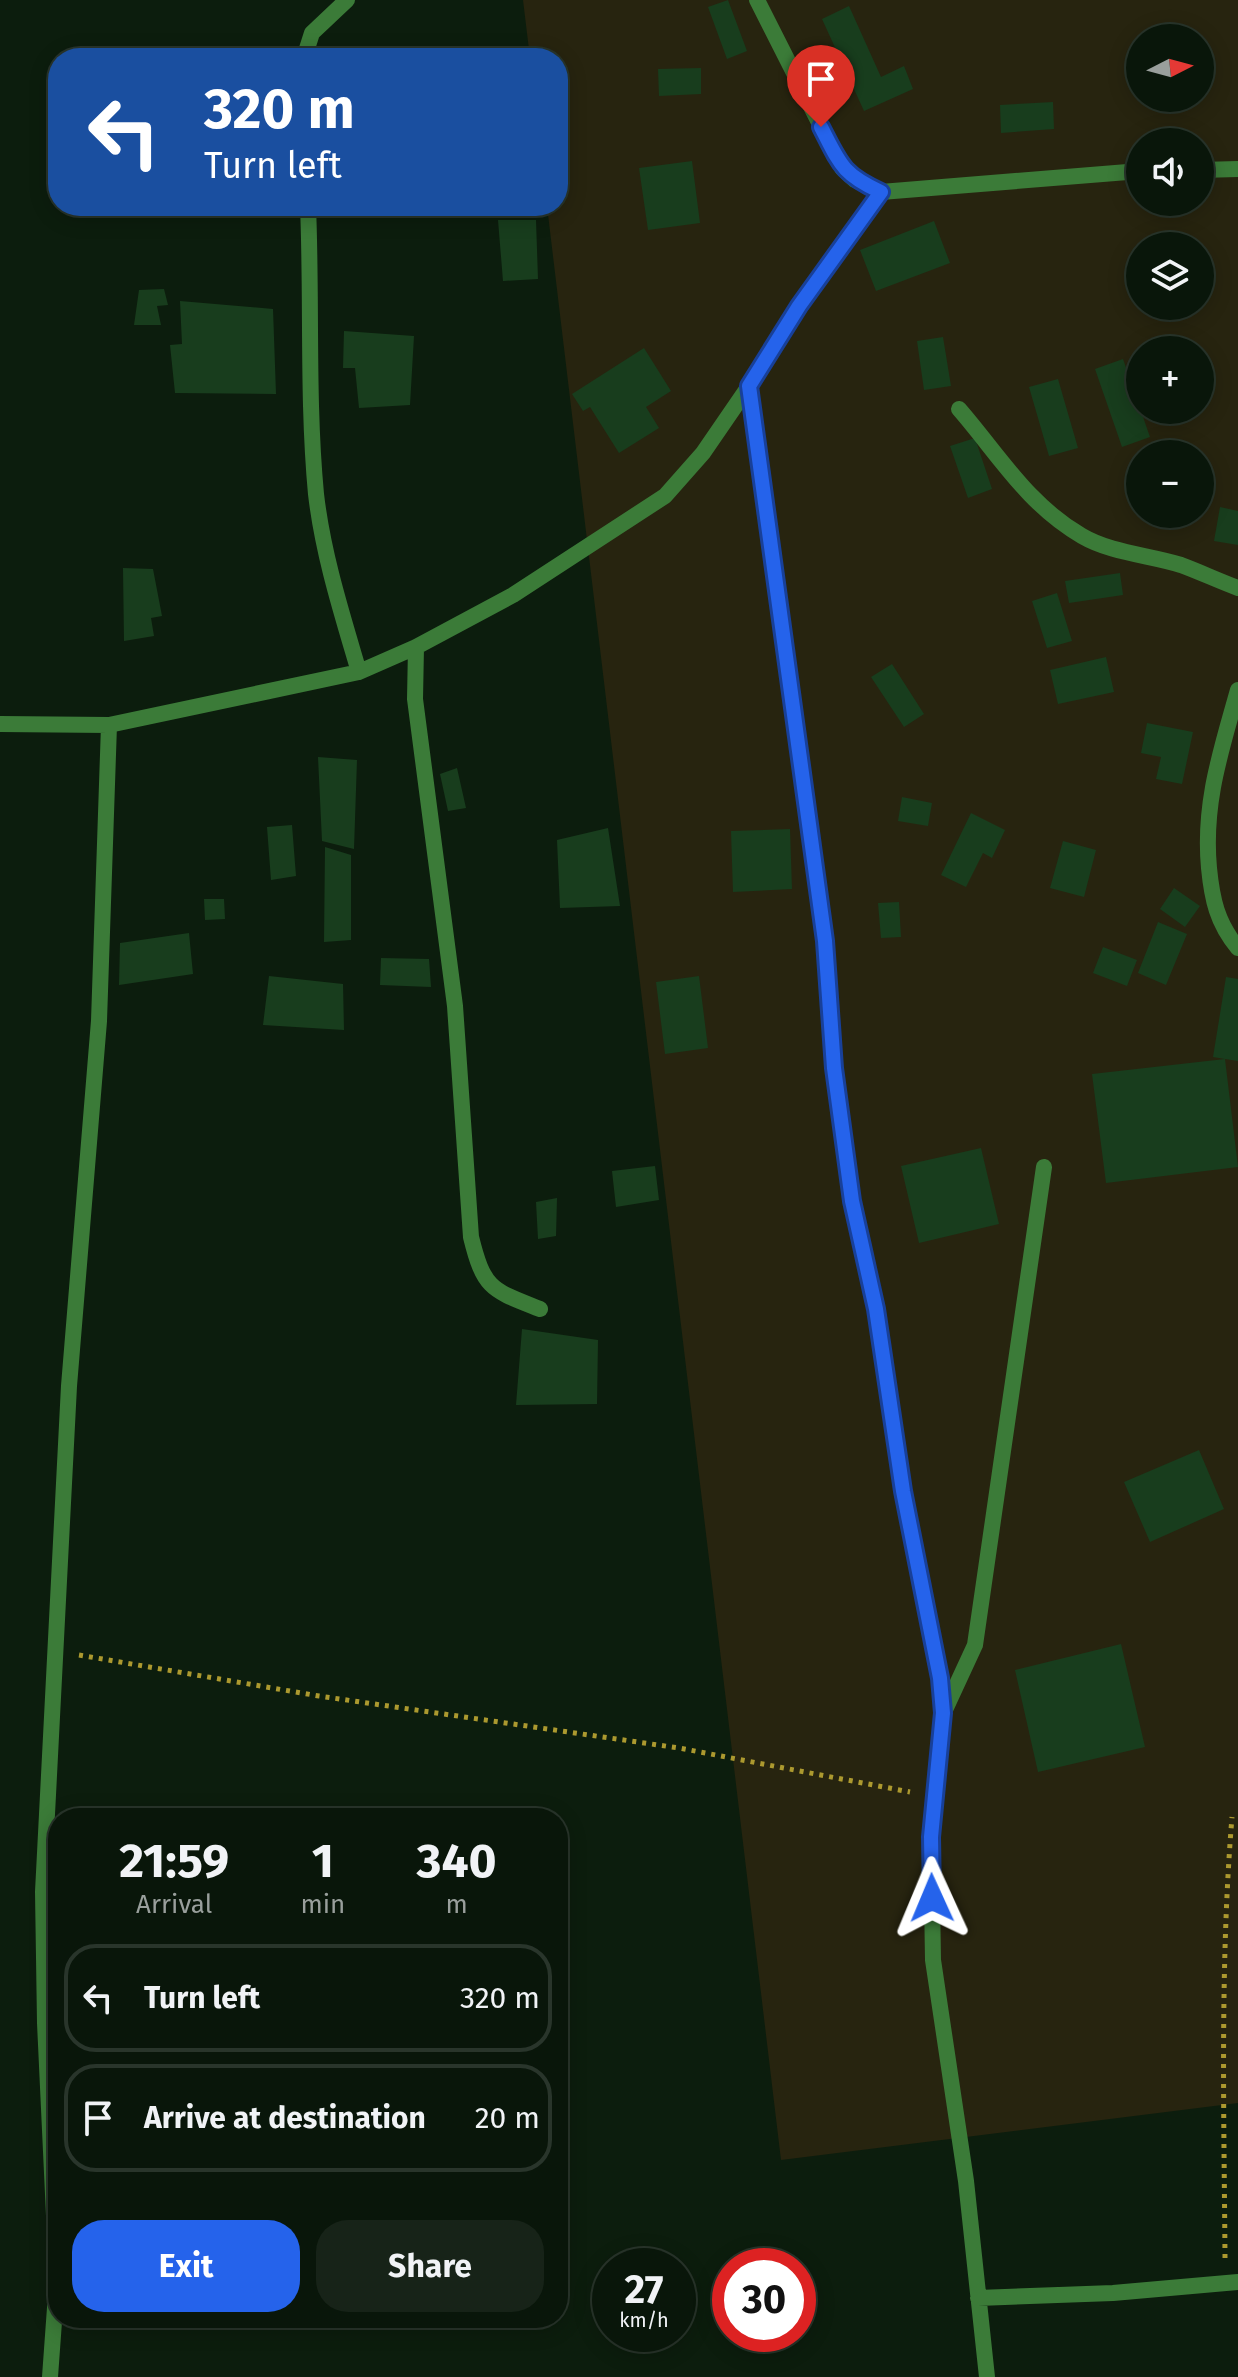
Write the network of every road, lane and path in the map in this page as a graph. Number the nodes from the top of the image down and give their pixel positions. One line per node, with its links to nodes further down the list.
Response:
1 (347, 0): 3 (street)
2 (757, 0): 7 (street)
3 (307, 48)
4 (1238, 169): 5 (street)
5 (1214, 170)
6 (1126, 172): 7 (street)
7 (881, 192): 9 (street)
8 (308, 216): 13 (street)
9 (749, 386): 12 (street); 21 (street)
10 (959, 409): 11 (street)
11 (1238, 588)
12 (416, 647): 13 (street); 19 (street)
13 (359, 672): 16 (street)
14 (1238, 690): 17 (street)
15 (0, 724): 16 (street)
16 (109, 725): 20 (street)
17 (1238, 948)
18 (1044, 1167): 21 (street)
19 (540, 1309)
20 (55, 1651): 22 (path); 24 (street)
21 (943, 1713): 22 (street)
22 (935, 1797): 26 (street)
23 (1232, 1817): 25 (path)
24 (48, 2087)
25 (1232, 2282): 26 (street)
26 (978, 2298): 29 (street)
27 (54, 2328): 28 (street)
28 (50, 2377)
29 (987, 2377)

